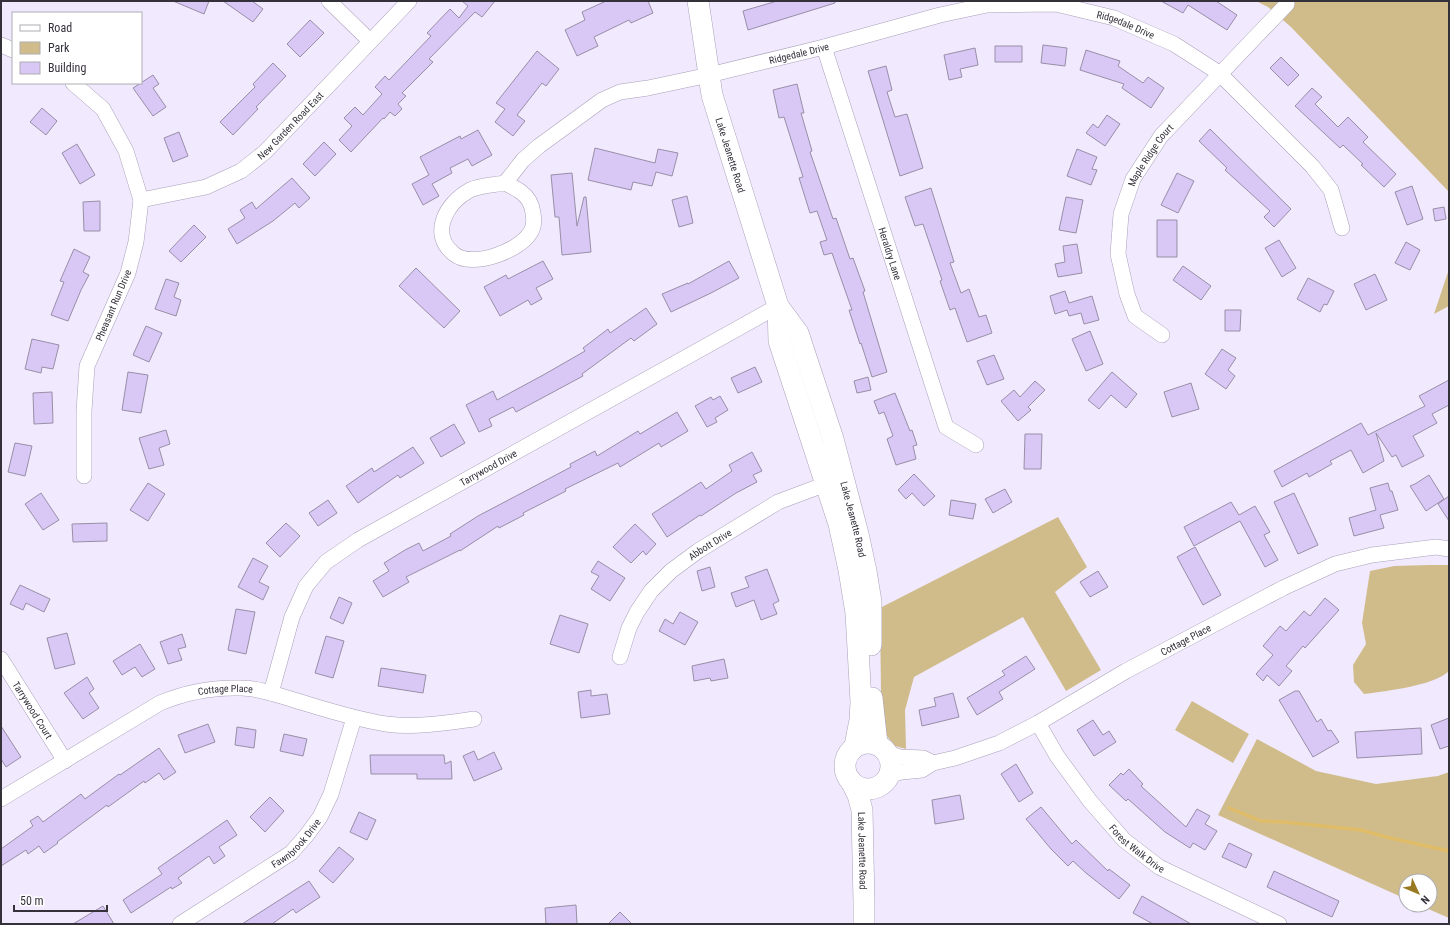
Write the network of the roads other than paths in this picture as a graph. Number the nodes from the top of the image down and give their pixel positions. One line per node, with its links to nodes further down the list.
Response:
1 (329, 1): 5 (street)
2 (409, 1): 5 (street, New Garden Road East)
3 (698, 1): 10 (street, Lake Jeanette Road)
4 (1287, 4): 9 (street, Maple Ridge Court)
5 (370, 41): 13 (street, New Garden Road East)
6 (1, 45): 8 (street)
7 (824, 47): 9 (street, Ridgedale Drive); 10 (street, Ridgedale Drive); 17 (street, Heraldry Lane)
8 (12, 50)
9 (1219, 73): 14 (street, Ridgedale Drive); 16 (street, Maple Ridge Court)
10 (709, 75): 12 (street, Ridgedale Drive); 15 (street, Lake Jeanette Road)
11 (74, 84): 13 (street, Pheasant Run Drive)
12 (505, 183): 12 (street)
13 (141, 200): 18 (street, Pheasant Run Drive)
14 (1342, 228)
15 (778, 306): 19 (street, Lake Jeanette Road); 23 (street, Tarrywood Drive)
16 (1162, 335)
17 (976, 445)
18 (84, 476)
19 (834, 481): 21 (street, Abbott Drive); 27 (street, Lake Jeanette Road); 28 (street, Lake Jeanette Road)
20 (1449, 549): 26 (street, Cottage Place)
21 (620, 657)
22 (1, 659): 29 (street, Tarrywood Court)
23 (271, 693): 24 (street, Cottage Place); 29 (street, Cottage Place)
24 (354, 718): 25 (street, Cottage Place); 34 (street, Fawnbrook Drive)
25 (474, 719)
26 (1038, 724): 30 (street, Cottage Place); 37 (street, Forest Walk Drive)
27 (856, 746): 28 (street); 32 (street)
28 (882, 749): 30 (street, Cottage Place); 31 (street)
29 (65, 761): 33 (street, Cottage Place)
30 (933, 763): 31 (street, Cottage Place)
31 (884, 780): 32 (street); 36 (street, Lake Jeanette Road)
32 (850, 781): 35 (street, Lake Jeanette Road)
33 (1, 799)
34 (180, 924)
35 (864, 924)
36 (878, 924)
37 (1278, 924)

